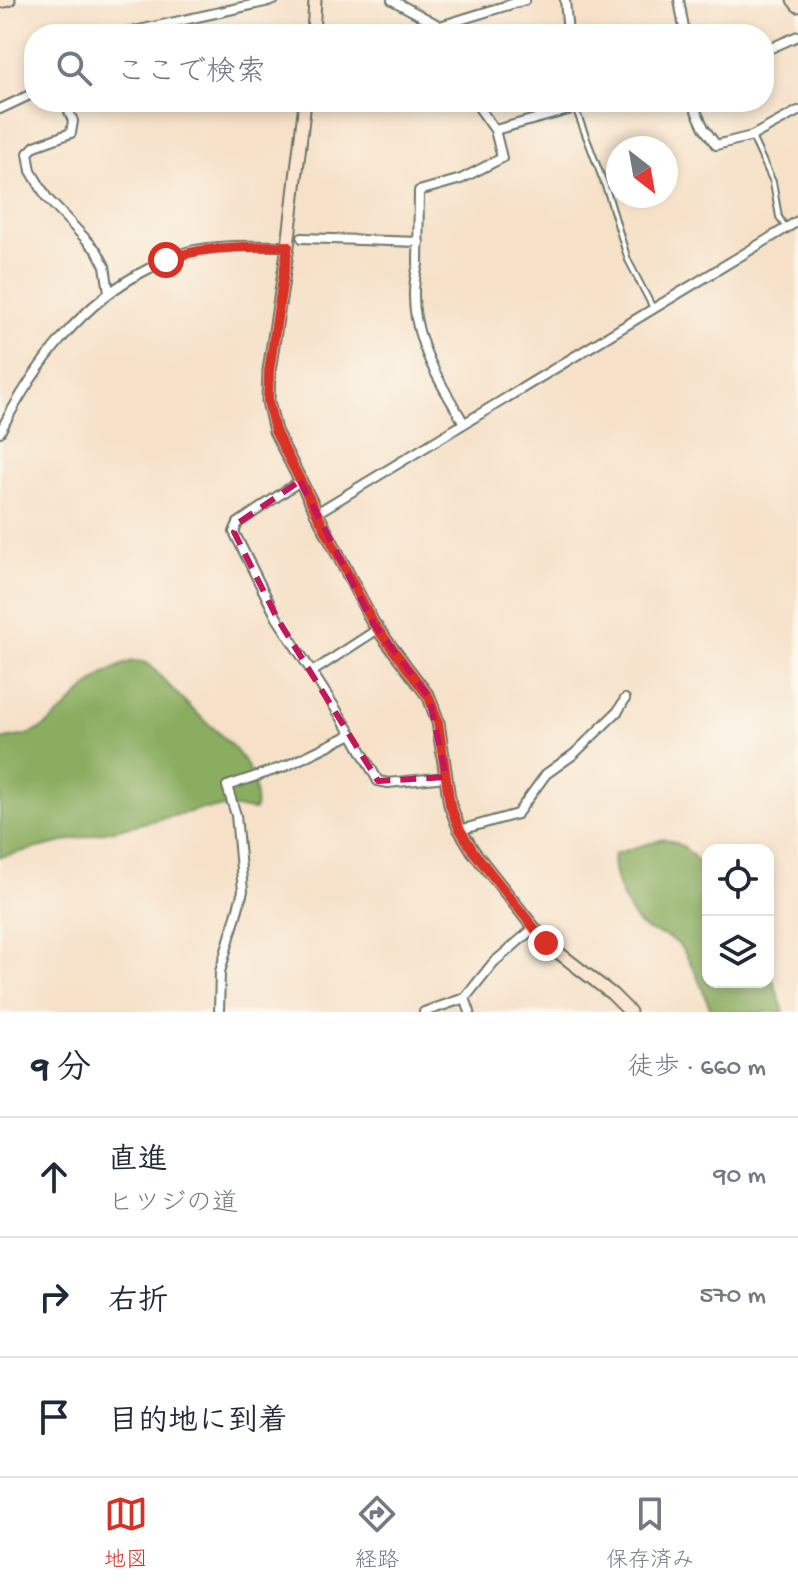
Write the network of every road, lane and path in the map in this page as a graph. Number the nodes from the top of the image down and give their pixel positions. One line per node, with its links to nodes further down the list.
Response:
1 (9, 0): 9 (street)
2 (274, 0): 11 (street)
3 (315, 0): 12 (street)
4 (392, 0): 13 (street)
5 (525, 0): 14 (street)
6 (565, 0): 15 (street)
7 (679, 0): 16 (street)
8 (793, 0): 10 (street)
9 (0, 2)
10 (798, 6)
11 (166, 24)
12 (314, 24)
13 (432, 24)
14 (459, 24)
15 (567, 24)
16 (683, 24)
17 (798, 36): 18 (street)
18 (774, 47)
19 (24, 98): 20 (street)
20 (0, 109)
21 (798, 111): 29 (street)
22 (69, 112): 35 (street)
23 (304, 112): 34 (street)
24 (482, 112): 28 (street)
25 (553, 112): 28 (street)
26 (578, 112): 36 (lane)
27 (698, 112): 29 (street)
28 (495, 130): 33 (street)
29 (752, 136): 31 (lane)
30 (798, 221): 31 (street)
31 (786, 228): 36 (street)
32 (302, 238): 33 (street)
33 (419, 242): 37 (street)
34 (288, 246): 35 (street); 39 (street)
35 (109, 292): 38 (street)
36 (653, 308): 37 (street)
37 (464, 423): 40 (street)
38 (0, 432)
39 (300, 481): 40 (street); 42 (street)
40 (315, 514): 41 (street)
41 (378, 629): 42 (street); 45 (street)
42 (312, 672): 44 (street)
43 (625, 699): 46 (street)
44 (352, 734): 45 (street); 49 (street)
45 (446, 777): 46 (street)
46 (460, 830): 47 (street)
47 (534, 928): 48 (street); 52 (street)
48 (465, 998): 50 (street); 51 (street)
49 (219, 1012)
50 (424, 1012)
51 (470, 1012)
52 (630, 1012)

